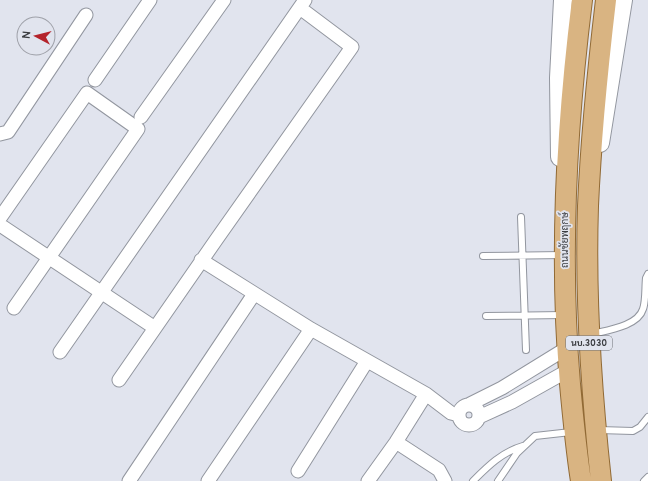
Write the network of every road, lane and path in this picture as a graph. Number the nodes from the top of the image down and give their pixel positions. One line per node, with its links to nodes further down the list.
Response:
1 (150, 0): 9 (street)
2 (224, 0): 10 (street)
3 (563, 0): 16 (main road)
4 (582, 0): 16 (main road, ถนนชัยพฤกษ์ / นบ.3030)
5 (606, 0): 12 (main road, นบ.3030)
6 (623, 0): 12 (main road)
7 (303, 4): 20 (street); 22 (street)
8 (86, 15): 11 (street)
9 (95, 80)
10 (141, 118)
11 (0, 134)
12 (588, 205): 30 (main road, นบ.3030)
13 (521, 217): 18 (lane)
14 (0, 218): 19 (street)
15 (0, 224): 19 (street)
16 (564, 248): 18 (lane); 25 (main road, ถนนชัยพฤกษ์ / นบ.3030)
17 (483, 256): 18 (lane)
18 (522, 256): 27 (lane)
19 (49, 257): 22 (street); 24 (street)
20 (201, 260): 23 (street); 28 (street)
21 (648, 274): 30 (lane)
22 (102, 292): 28 (street); 33 (street)
23 (254, 294): 29 (street); 48 (street)
24 (14, 308)
25 (566, 315): 27 (lane); 31 (main road, ถนนชัยพฤกษ์ / นบ.3030)
26 (486, 316): 27 (lane)
27 (525, 316): 32 (lane)
28 (155, 328): 36 (street)
29 (311, 329): 34 (street); 49 (street)
30 (589, 334): 42 (main road, นบ.3030)
31 (567, 348): 35 (main road, ถนนชัยพฤกษ์ / นบ.3030); 38 (street)
32 (526, 350)
33 (60, 352)
34 (367, 361): 37 (street); 46 (street)
35 (569, 370): 40 (street); 43 (main road, ถนนชัยพฤกษ์ / นบ.3030)
36 (119, 380)
37 (426, 394): 39 (street); 44 (street)
38 (470, 404): 39 (street); 40 (street)
39 (459, 415): 40 (street)
40 (480, 417)
41 (648, 418): 42 (lane)
42 (596, 430): 55 (main road, นบ.3030)
43 (575, 431): 45 (lane); 54 (main road, ถนนชัยพฤกษ์ / นบ.3030)
44 (396, 442): 50 (street); 51 (street)
45 (525, 445): 52 (lane); 53 (lane)
46 (298, 472)
47 (648, 477): 56 (lane)
48 (129, 481)
49 (208, 481)
50 (368, 481)
51 (446, 481)
52 (473, 481)
53 (498, 481)
54 (581, 481)
55 (601, 481)
56 (644, 481)

